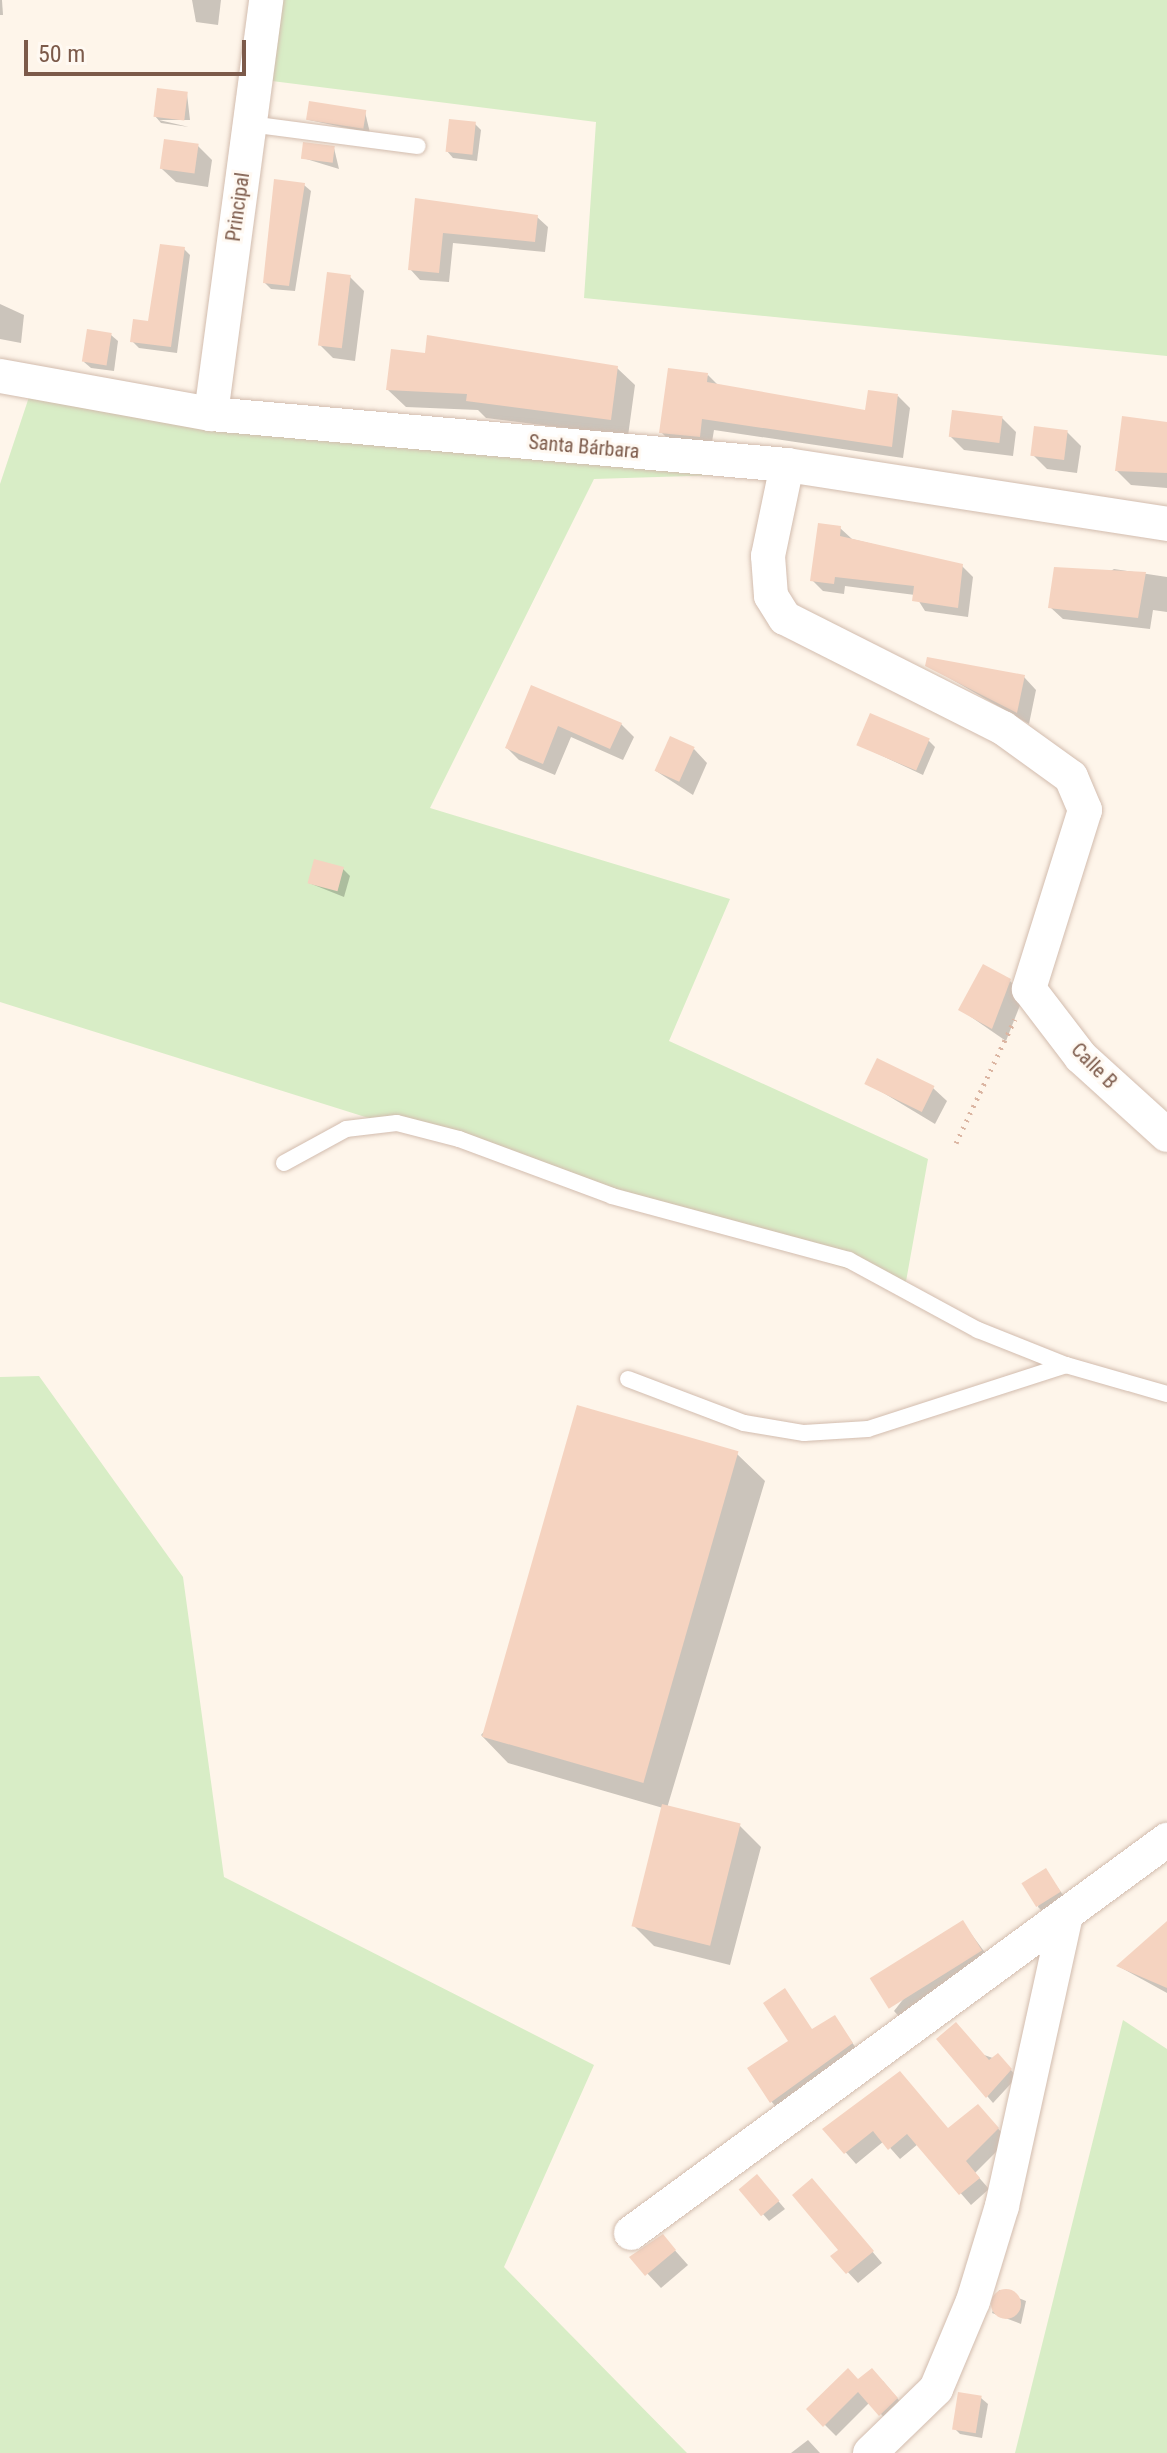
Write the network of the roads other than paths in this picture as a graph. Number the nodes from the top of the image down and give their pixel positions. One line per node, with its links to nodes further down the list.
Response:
1 (266, 0): 2 (street, Principal)
2 (250, 124): 3 (lane); 5 (street, Principal)
3 (418, 146)
4 (0, 376): 5 (street, Santa Bárbara)
5 (211, 414): 6 (street, Santa Bárbara)
6 (787, 465): 7 (street, Santa Bárbara); 8 (street, Calle B)
7 (1167, 524)
8 (1167, 1135)
9 (284, 1163): 10 (lane)
10 (1066, 1365): 11 (lane); 12 (lane)
11 (628, 1379)
12 (1167, 1394)
13 (1167, 1840): 14 (street)
14 (1066, 1915): 15 (street); 16 (street)
15 (631, 2233)
16 (870, 2453)

